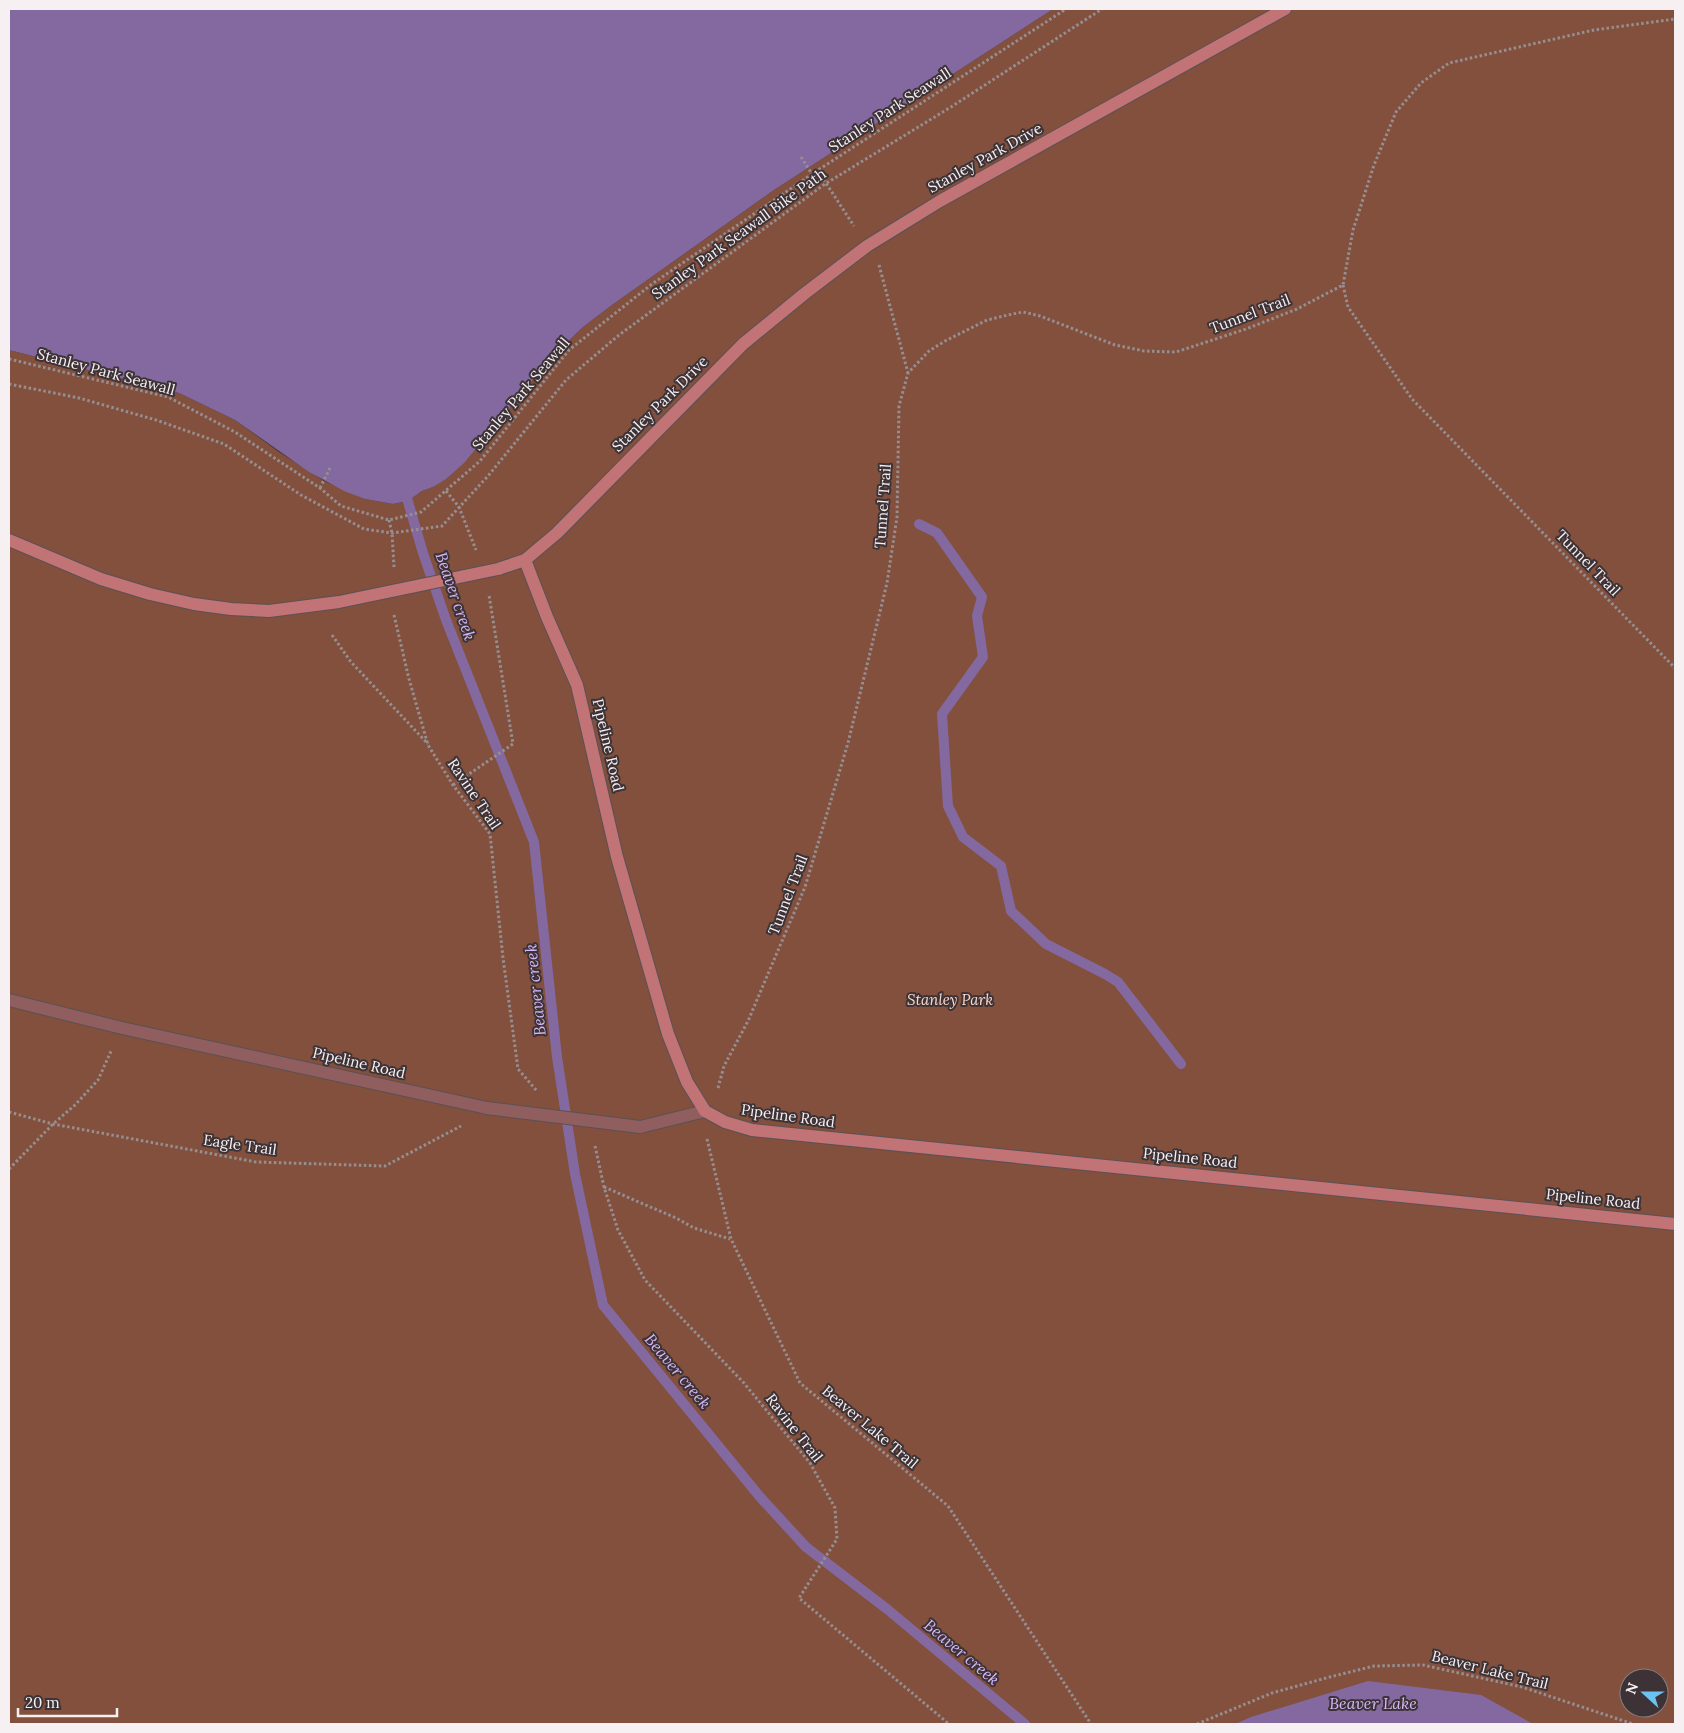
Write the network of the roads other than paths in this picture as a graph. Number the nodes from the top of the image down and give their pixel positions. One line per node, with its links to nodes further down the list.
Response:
1 (1285, 9): 3 (street, Stanley Park Drive)
2 (9, 540): 3 (street, Stanley Park Drive, bridge)
3 (525, 560): 5 (street, Pipeline Road)
4 (9, 1000): 5 (street, Pipeline Road, bridge)
5 (705, 1112): 6 (street, Pipeline Road)
6 (1675, 1224)

